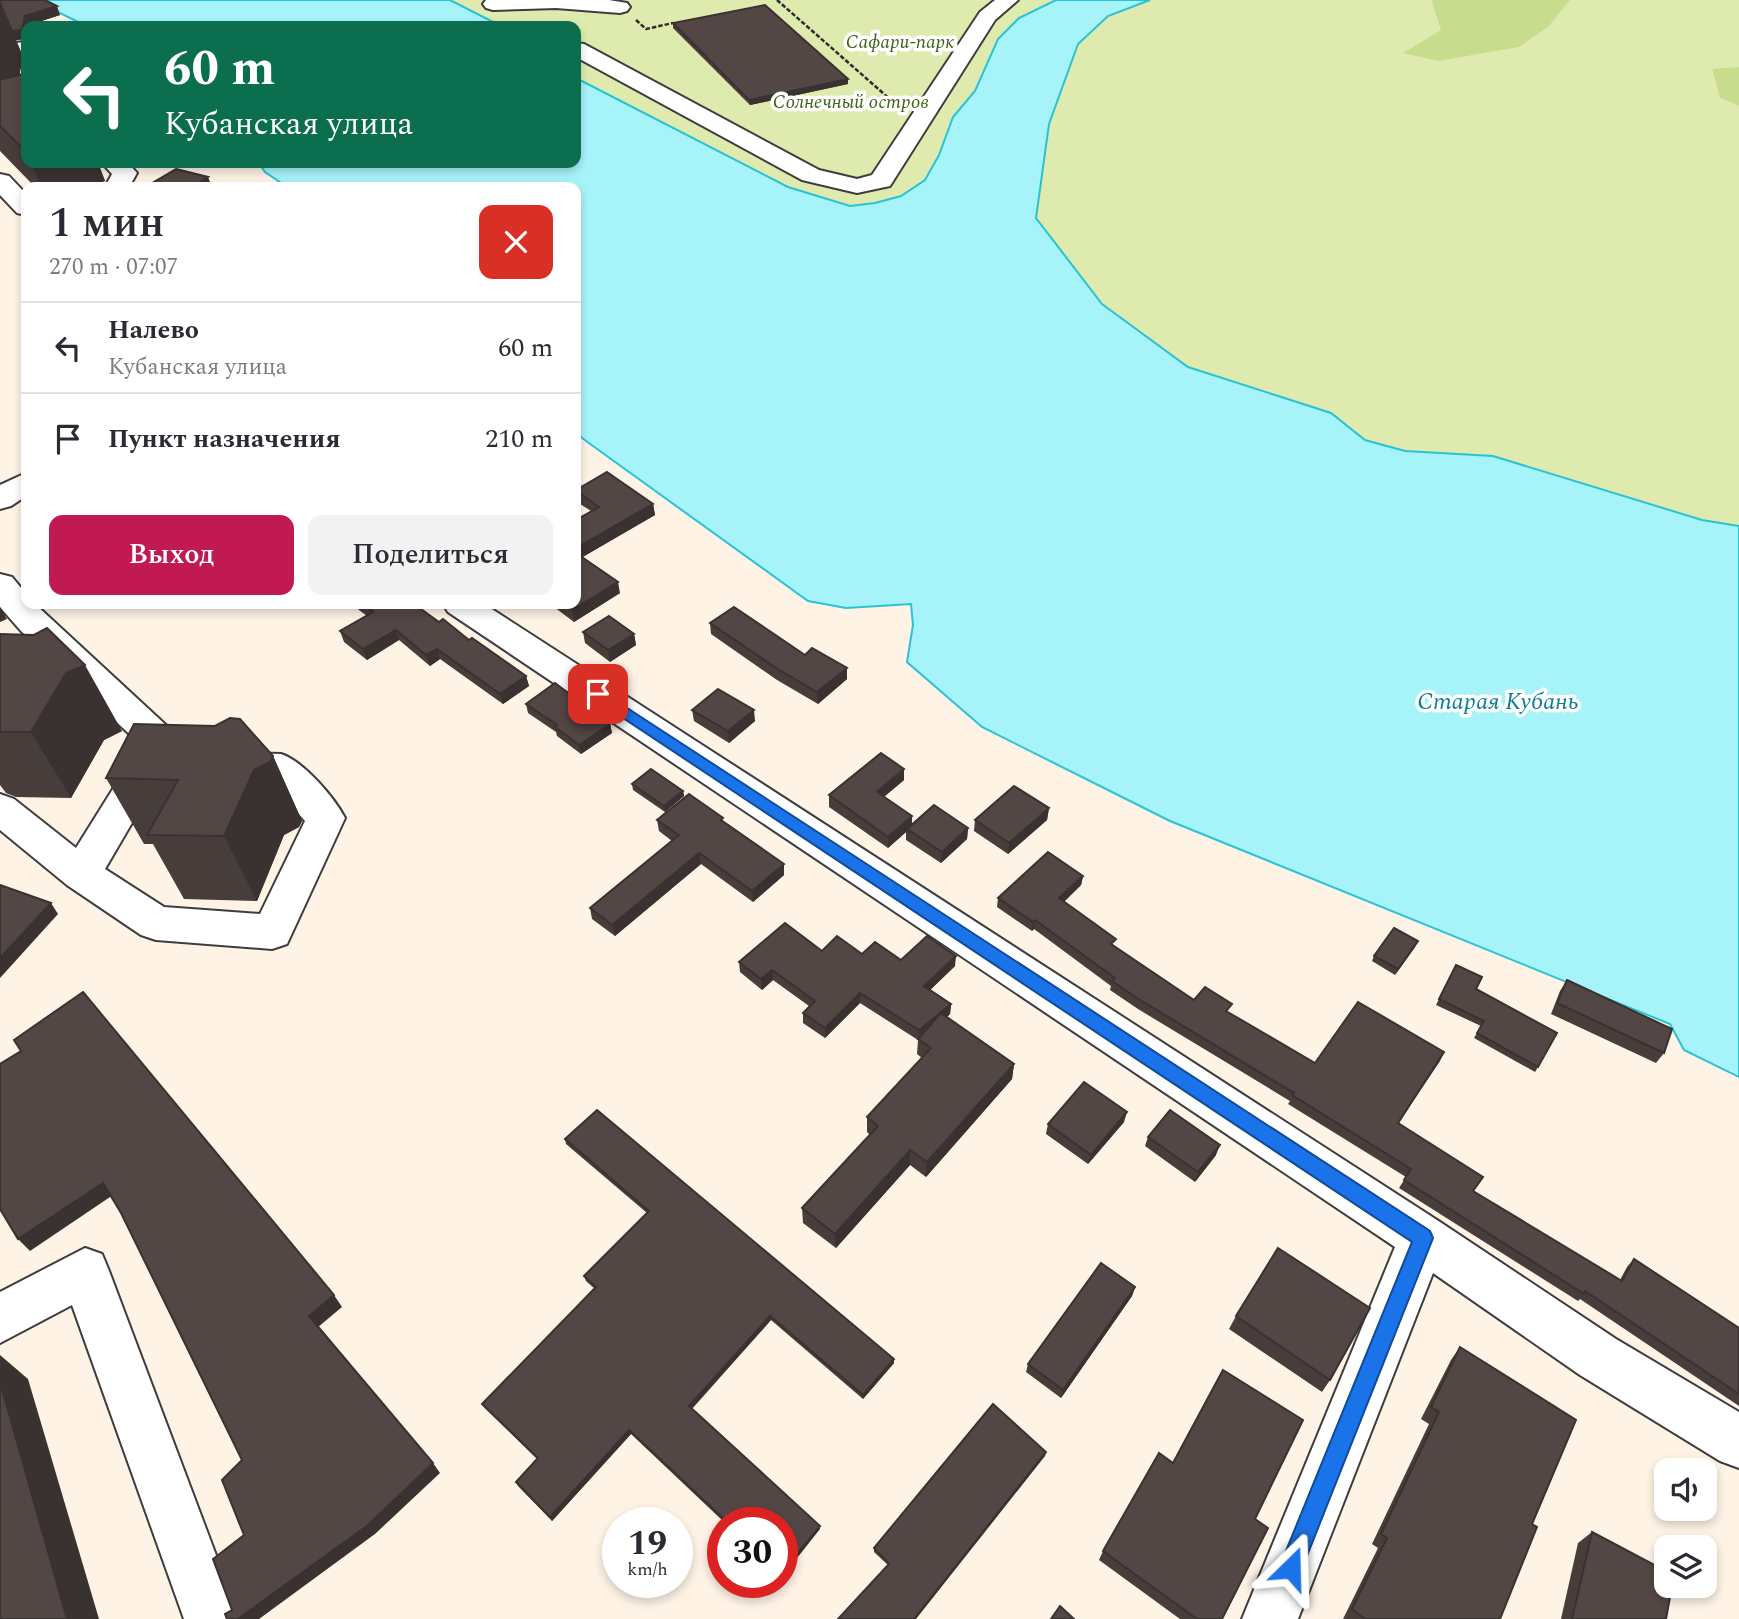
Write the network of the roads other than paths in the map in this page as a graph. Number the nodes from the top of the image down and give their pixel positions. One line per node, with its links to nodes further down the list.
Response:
1 (1007, 0): 7 (street)
2 (489, 2): 3 (street); 4 (street)
3 (620, 7)
4 (524, 21)
5 (21, 48): 6 (street)
6 (0, 50)
7 (581, 51)
8 (120, 168): 10 (street)
9 (0, 181): 11 (street)
10 (120, 182)
11 (21, 203)
12 (21, 486): 13 (street)
13 (0, 499)
14 (0, 585): 16 (street)
15 (468, 609): 19 (street)
16 (161, 741): 18 (street); 18 (street)
17 (0, 809): 18 (street)
18 (81, 874)
19 (1423, 1238): 21 (street); 23 (street)
20 (0, 1319): 22 (street)
21 (1739, 1442)
22 (212, 1619)
23 (1270, 1619)

